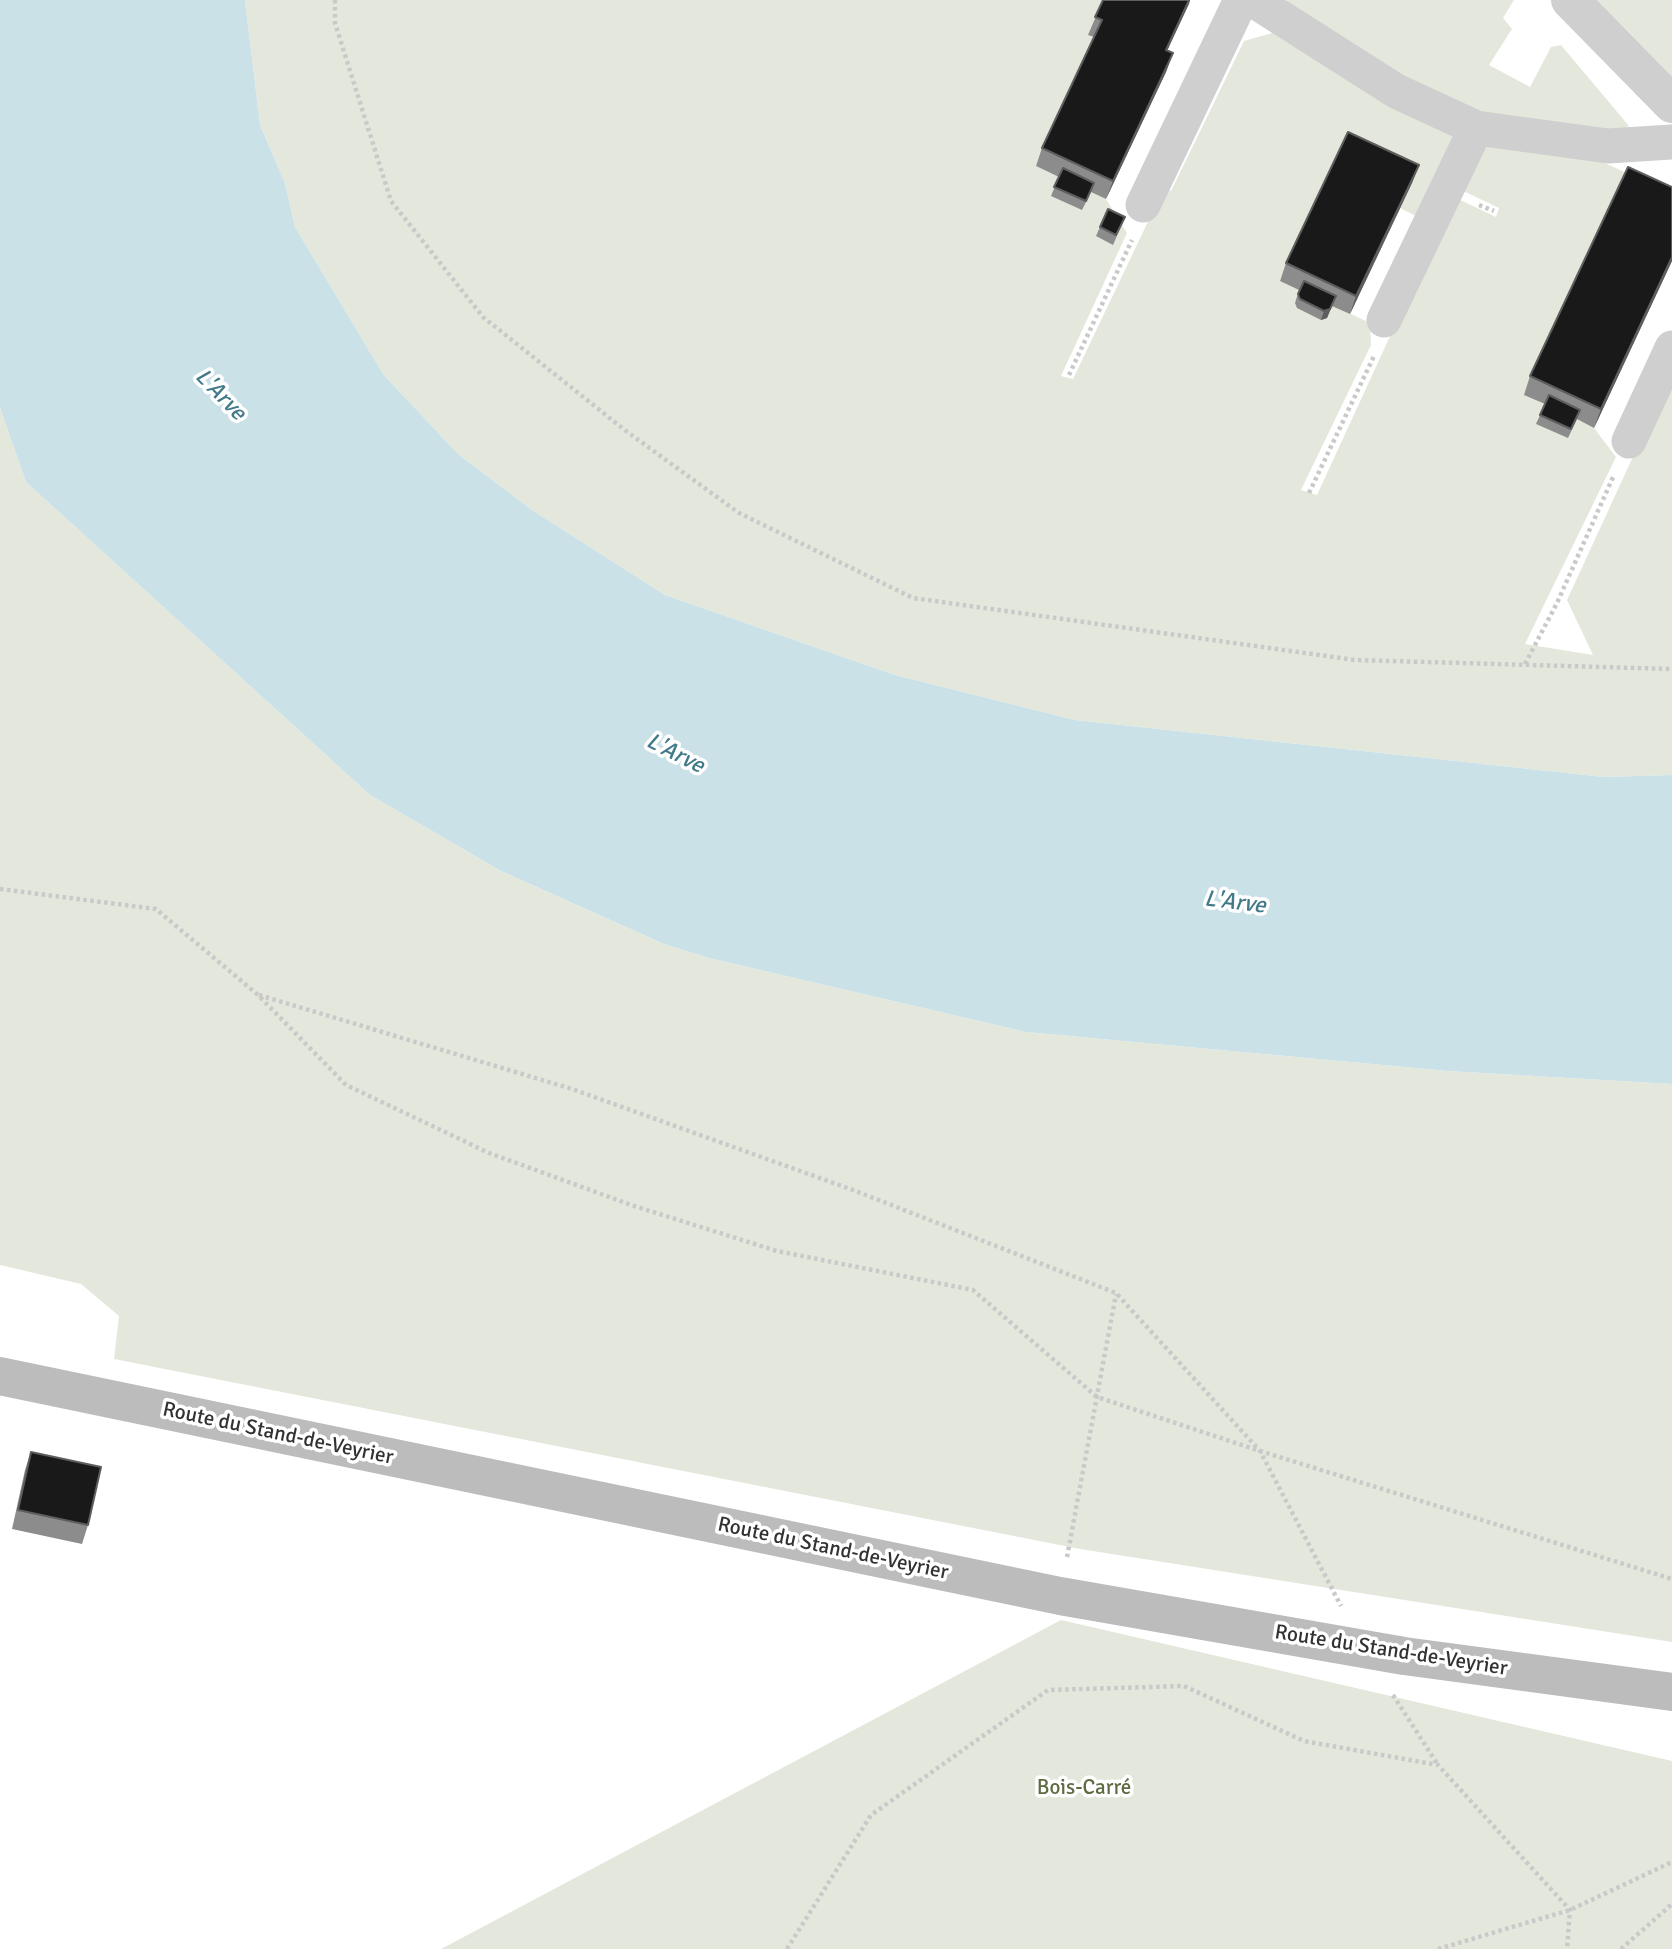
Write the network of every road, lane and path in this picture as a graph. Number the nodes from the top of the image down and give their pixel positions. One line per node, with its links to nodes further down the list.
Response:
1 (335, 0): 14 (path)
2 (1241, 0): 8 (street)
3 (1253, 0): 6 (street)
4 (1570, 0): 5 (street)
5 (1672, 104)
6 (1476, 128): 7 (street); 9 (street)
7 (1672, 142)
8 (1143, 205): 11 (path)
9 (1384, 320): 13 (path)
10 (1672, 348): 12 (street)
11 (1069, 375)
12 (1629, 441): 14 (path)
13 (1309, 493)
14 (1525, 664): 15 (path)
15 (1672, 669)
16 (0, 889): 17 (path)
17 (258, 995): 18 (path); 20 (path)
18 (1116, 1293): 20 (path); 21 (path)
19 (0, 1376): 23 (main road, Route du Stand-de-Veyrier)
20 (1097, 1397): 21 (path); 23 (path)
21 (1260, 1451): 22 (path); 24 (path)
22 (1672, 1579)
23 (1060, 1597): 24 (main road, Route du Stand-de-Veyrier)
24 (1364, 1648): 25 (main road, Route du Stand-de-Veyrier); 26 (path)
25 (1672, 1692)
26 (1438, 1765): 29 (path); 30 (path)
27 (1672, 1861): 29 (path)
28 (1672, 1904): 33 (path)
29 (1570, 1910): 31 (path); 32 (path)
30 (787, 1949)
31 (1437, 1949)
32 (1567, 1949)
33 (1621, 1949)

